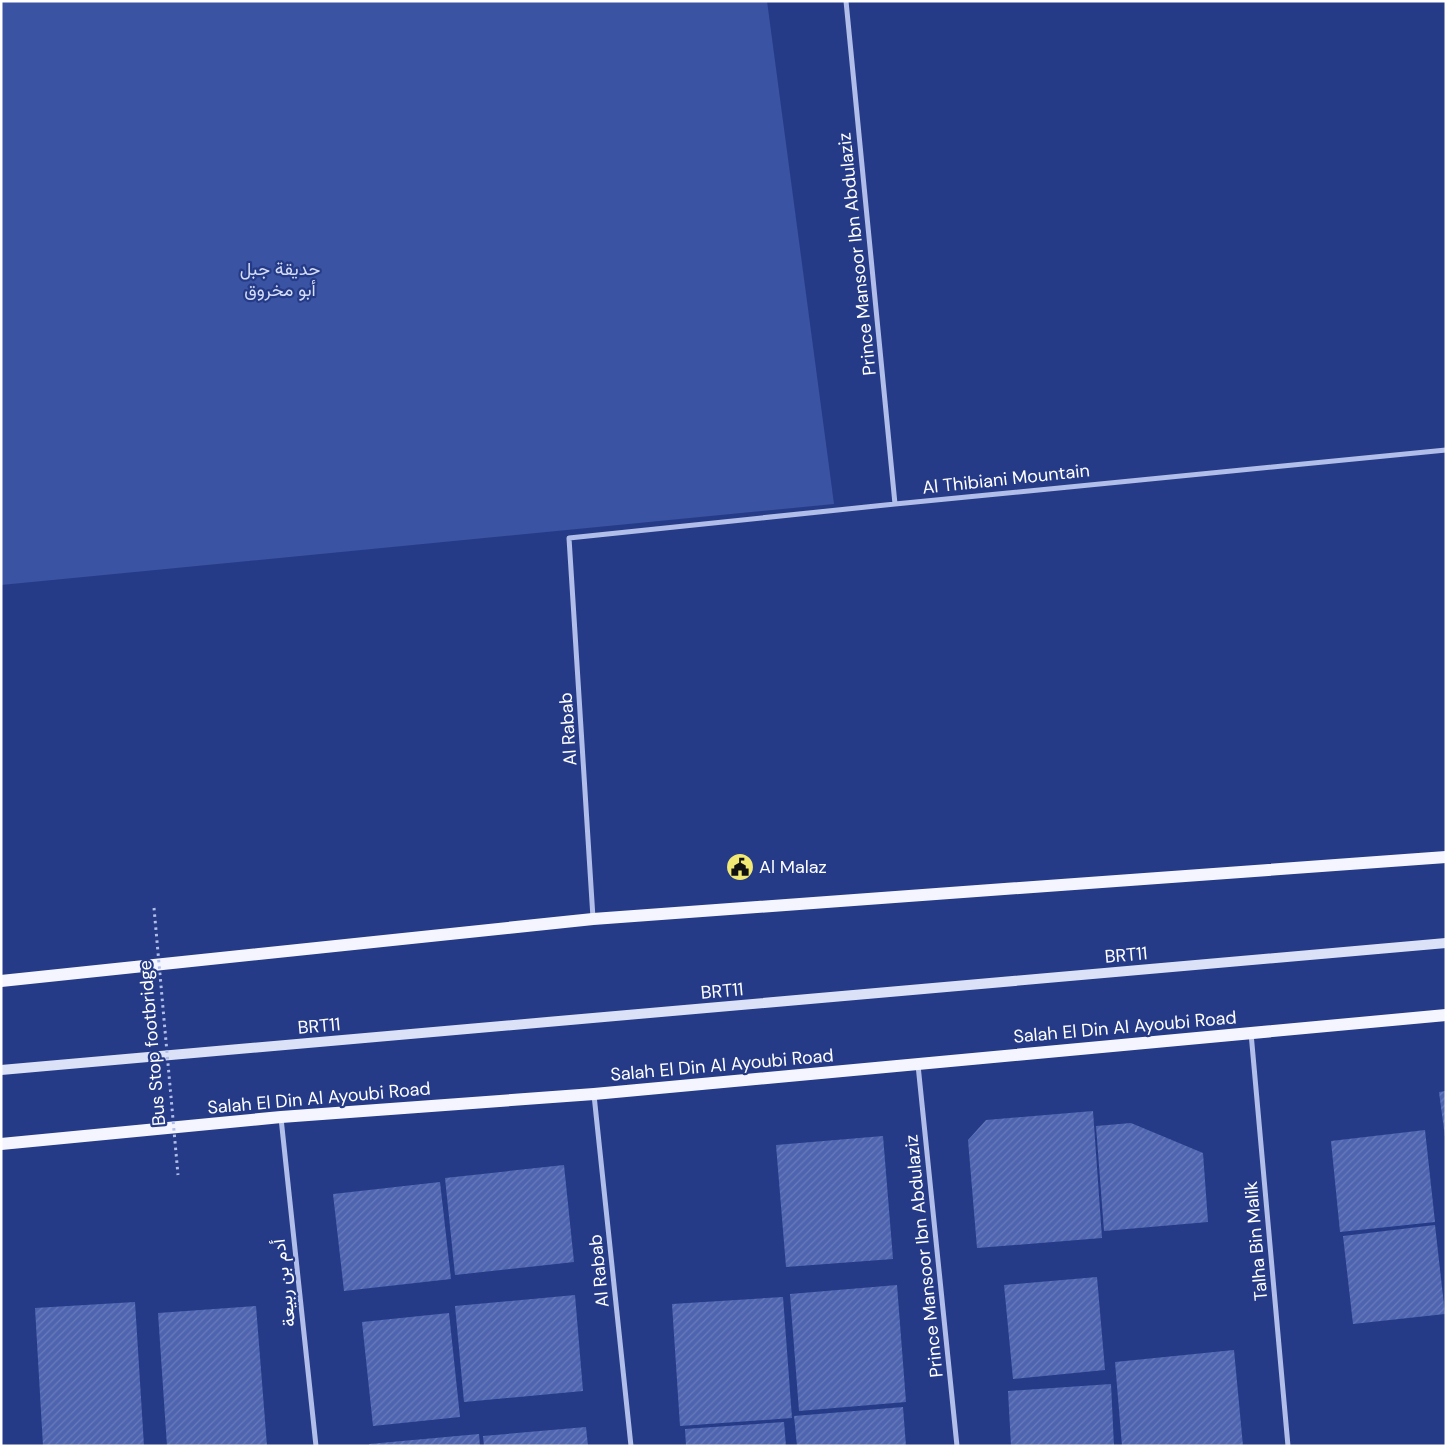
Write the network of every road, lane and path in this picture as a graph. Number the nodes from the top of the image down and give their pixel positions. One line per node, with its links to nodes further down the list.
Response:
1 (846, 1): 3 (street, Prince Mansoor Ibn Abdulaziz)
2 (1446, 450): 3 (street, Al Thibiani Mountain)
3 (895, 504): 4 (street, Al Thibiani Mountain)
4 (569, 538): 7 (street, Al Rabab)
5 (1446, 857): 7 (main road)
6 (154, 908): 17 (path, Bus Stop footbridge, bridge)
7 (593, 919): 9 (main road)
8 (1446, 943): 13 (main road, BRT11)
9 (1, 981)
10 (1446, 1015): 11 (main road, Salah El Din Al Ayoubi Road)
11 (1251, 1033): 12 (main road, Salah El Din Al Ayoubi Road); 21 (street, Talha Bin Malik)
12 (918, 1064): 14 (main road, Salah El Din Al Ayoubi Road); 20 (street, Prince Mansoor Ibn Abdulaziz)
13 (1, 1070)
14 (594, 1094): 15 (main road, Salah El Din Al Ayoubi Road); 19 (street, Al Rabab)
15 (280, 1117): 16 (main road, Salah El Din Al Ayoubi Road); 18 (street, أدم بن ربيعة)
16 (1, 1144)
17 (178, 1176)
18 (316, 1446)
19 (630, 1446)
20 (957, 1446)
21 (1288, 1446)

